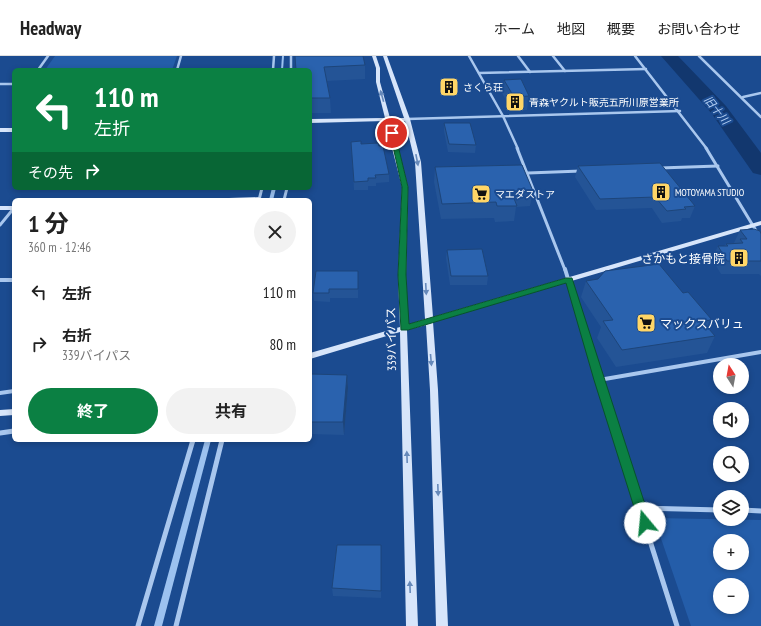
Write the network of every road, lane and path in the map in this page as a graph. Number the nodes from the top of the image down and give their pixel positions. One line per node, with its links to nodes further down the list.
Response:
1 (48, 56): 12 (street)
2 (181, 56): 13 (street)
3 (274, 56): 14 (street)
4 (291, 56): 15 (street)
5 (374, 56): 28 (street, 339バイパス, one-way to 5)
6 (385, 56): 27 (street)
7 (468, 56): 19 (street)
8 (518, 56): 18 (street)
9 (553, 56): 17 (street)
10 (635, 56): 16 (street)
11 (699, 56): 23 (street)
12 (39, 68)
13 (178, 68)
14 (273, 68)
15 (291, 68)
16 (646, 69): 17 (street); 24 (street)
17 (565, 71): 18 (street)
18 (530, 72): 19 (street)
19 (479, 74): 25 (street)
20 (0, 84): 21 (street)
21 (12, 84)
22 (761, 93): 23 (street)
23 (743, 97): 26 (street)
24 (680, 111): 25 (street); 32 (street)
25 (503, 116): 27 (street); 35 (street)
26 (761, 117)
27 (408, 119): 28 (street); 46 (street, one-way to 46)
28 (389, 120): 29 (street); 47 (street, 339バイパス)
29 (312, 121)
30 (0, 130): 31 (street)
31 (12, 130)
32 (718, 166): 33 (street); 41 (street)
33 (654, 168)
34 (583, 171): 35 (street)
35 (528, 173): 43 (street)
36 (0, 208): 37 (street)
37 (12, 208)
38 (12, 210): 40 (street)
39 (761, 223): 41 (street)
40 (0, 225)
41 (751, 226): 42 (street); 43 (street)
42 (761, 239)
43 (569, 279): 46 (street); 50 (street)
44 (0, 280): 45 (street)
45 (12, 280)
46 (428, 321): 47 (street); 66 (street, one-way to 66)
47 (404, 328): 49 (street); 65 (street, 339バイパス, one-way to 47)
48 (761, 352): 50 (street)
49 (312, 355)
50 (599, 380): 59 (street)
51 (12, 391): 52 (street)
52 (0, 393)
53 (12, 412): 54 (street)
54 (0, 413)
55 (12, 431): 56 (street)
56 (0, 433)
57 (191, 442): 63 (street)
58 (222, 442): 64 (street)
59 (640, 508): 60 (street); 67 (street)
60 (713, 510)
61 (749, 510): 62 (street)
62 (761, 510)
63 (138, 626)
64 (176, 626)
65 (412, 626)
66 (442, 626)
67 (677, 626)

